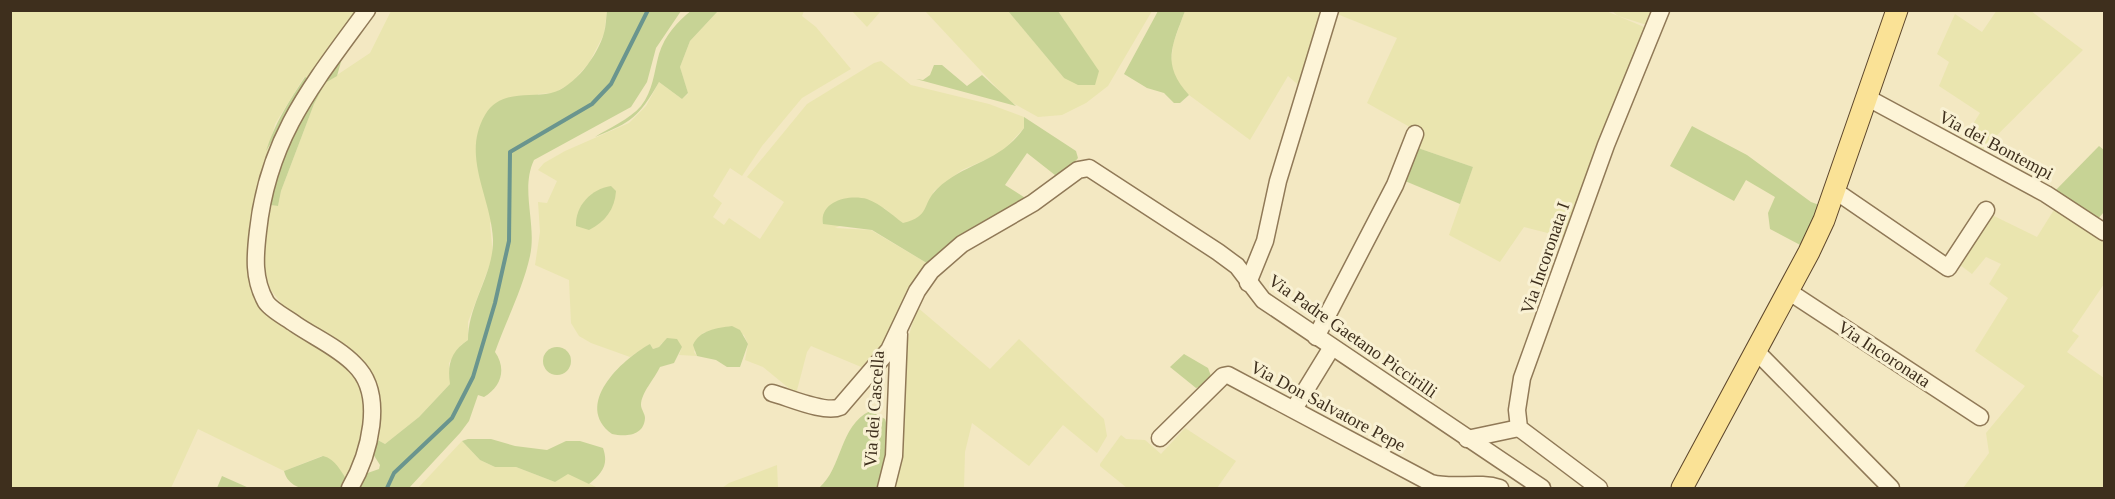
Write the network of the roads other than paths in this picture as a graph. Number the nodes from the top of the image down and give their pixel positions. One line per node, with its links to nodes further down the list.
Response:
1 (367, 10): 22 (street)
2 (1330, 10): 10 (street)
3 (1660, 10): 19 (street, Via Incoronata I)
4 (1897, 10): 5 (main road)
5 (1866, 97): 7 (main road); 9 (street, Via dei Bontempi)
6 (1415, 134): 13 (street)
7 (1834, 190): 8 (street); 11 (main road)
8 (1986, 210)
9 (2104, 232)
10 (1248, 283): 12 (street, Via Padre Gaetano Piccirilli); 13 (street, Via Padre Gaetano Piccirilli)
11 (1788, 291): 15 (main road); 18 (street, Via Incoronata)
12 (899, 333): 16 (street); 23 (street, Via dei Cascella)
13 (1316, 336): 14 (street, Via Padre Gaetano Piccirilli)
14 (1332, 347): 17 (street); 21 (street, Via Padre Gaetano Piccirilli)
15 (1756, 351): 27 (main road); 28 (street)
16 (772, 393)
17 (1294, 409): 20 (street, Via Don Salvatore Pepe); 24 (street, Via Don Salvatore Pepe)
18 (1980, 417)
19 (1519, 428): 21 (street); 26 (street)
20 (1161, 438)
21 (1467, 439): 25 (street, Via Padre Gaetano Piccirilli)
22 (350, 489)
23 (886, 489)
24 (1500, 489)
25 (1542, 489)
26 (1599, 489)
27 (1682, 489)
28 (1891, 489)

